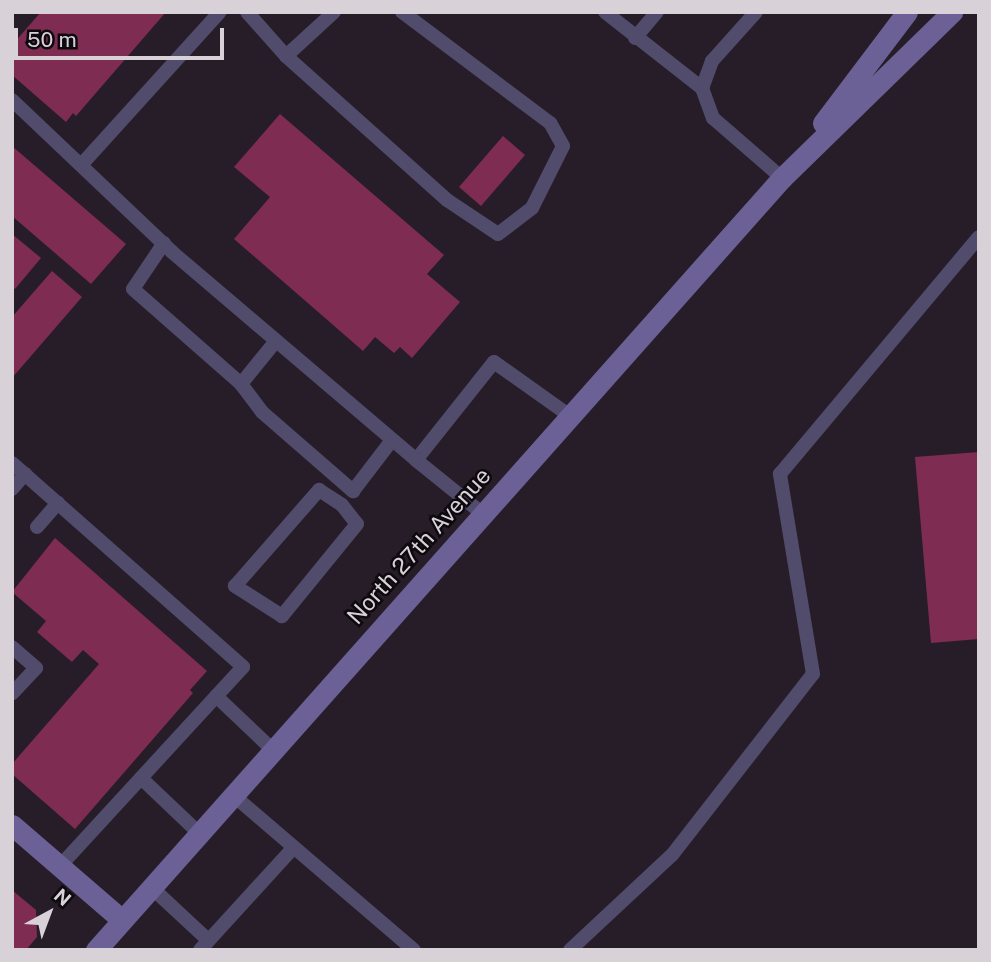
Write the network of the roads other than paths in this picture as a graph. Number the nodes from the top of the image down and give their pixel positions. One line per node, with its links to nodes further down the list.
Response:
1 (220, 12): 14 (lane)
2 (247, 12): 11 (lane)
3 (334, 12): 11 (lane)
4 (402, 12): 11 (lane)
5 (605, 12): 10 (lane)
6 (657, 12): 10 (lane)
7 (756, 12): 12 (lane)
8 (907, 12): 15 (main road, North 27th Avenue)
9 (951, 12): 15 (main road, North 27th Avenue)
10 (635, 38): 12 (lane)
11 (286, 56)
12 (702, 88): 15 (lane)
13 (12, 100): 14 (lane)
14 (82, 164): 17 (lane)
15 (782, 178): 20 (main road, North 27th Avenue)
16 (979, 237): 46 (lane)
17 (163, 243): 18 (lane); 19 (lane)
18 (275, 342): 19 (lane); 21 (lane)
19 (241, 384): 26 (lane)
20 (570, 416): 22 (lane); 29 (main road, North 27th Avenue)
21 (392, 440): 22 (lane); 26 (lane)
22 (416, 460): 29 (lane)
23 (12, 463): 24 (lane)
24 (25, 474): 25 (lane); 27 (lane)
25 (12, 488)
26 (353, 491): 28 (lane)
27 (58, 503): 30 (lane); 33 (lane)
28 (342, 505): 28 (lane)
29 (483, 514): 34 (main road, North 27th Avenue)
30 (37, 527)
31 (12, 647): 32 (lane)
32 (12, 694)
33 (216, 696): 34 (lane); 35 (lane)
34 (273, 750): 36 (main road, North 27th Avenue)
35 (141, 778): 38 (lane); 40 (lane)
36 (233, 795): 38 (main road, North 27th Avenue); 39 (lane)
37 (12, 825): 40 (main road)
38 (199, 833): 41 (main road, North 27th Avenue)
39 (294, 847): 43 (lane); 45 (lane)
40 (60, 866): 42 (main road)
41 (151, 887): 42 (main road, North 27th Avenue); 43 (lane)
42 (122, 920): 44 (main road, North 27th Avenue)
43 (204, 945)
44 (96, 950)
45 (414, 950)
46 (569, 950)

